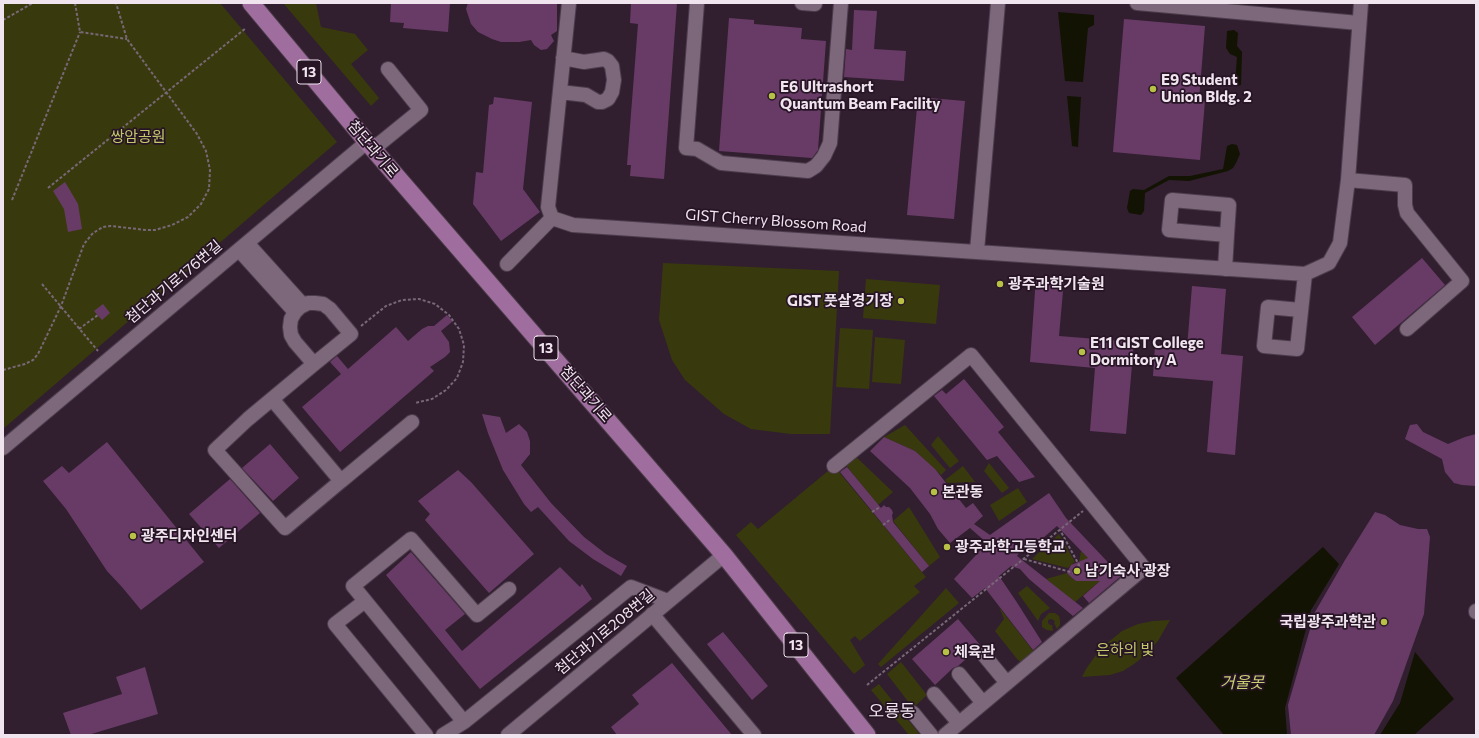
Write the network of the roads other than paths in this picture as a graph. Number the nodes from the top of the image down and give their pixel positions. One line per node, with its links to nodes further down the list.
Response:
1 (251, 3): 12 (main road, 첨단과기로 / 13)
2 (569, 3): 9 (street)
3 (697, 3): 4 (street)
4 (841, 3)
5 (998, 3): 17 (street)
6 (1137, 3): 8 (street)
7 (1361, 3): 8 (street)
8 (1360, 23): 13 (street)
9 (563, 58): 11 (street); 11 (street)
10 (388, 69): 12 (street, 첨단과기로176번길)
11 (560, 92): 14 (street)
12 (370, 146): 16 (street, 첨단과기로176번길); 30 (main road, 첨단과기로 / 13)
13 (1348, 180): 20 (street); 23 (street)
14 (552, 218): 17 (street, GIST Cherry Blossom Road); 18 (street)
15 (1227, 235): 19 (street)
16 (243, 247): 21 (street); 27 (street, 첨단과기로176번길)
17 (977, 251): 19 (street, GIST Cherry Blossom Road)
18 (507, 264)
19 (1225, 269): 20 (street, GIST Cherry Blossom Road)
20 (1305, 274): 22 (street)
21 (299, 309): 24 (street); 24 (street)
22 (1300, 310)
23 (1407, 329)
24 (314, 364): 25 (street)
25 (272, 399): 29 (street); 29 (street)
26 (412, 422): 29 (street)
27 (3, 448)
28 (834, 466): 37 (street)
29 (341, 480)
30 (724, 555): 33 (street, 첨단과기로208번길); 47 (main road, 첨단과기로 / 13)
31 (509, 589): 32 (street)
32 (365, 601): 41 (street); 43 (street)
33 (668, 601): 34 (street, 첨단과기로208번길); 41 (street)
34 (652, 614): 45 (street, 첨단과기로208번길); 46 (street)
35 (983, 654): 37 (street)
36 (959, 674): 39 (street)
37 (1007, 683): 39 (street)
38 (934, 694): 42 (street)
39 (984, 702): 42 (street)
40 (913, 713): 48 (street)
41 (464, 722): 44 (street)
42 (959, 723): 49 (street)
43 (426, 735)
44 (443, 735)
45 (508, 735)
46 (754, 735)
47 (867, 735)
48 (931, 735)
49 (945, 735)

